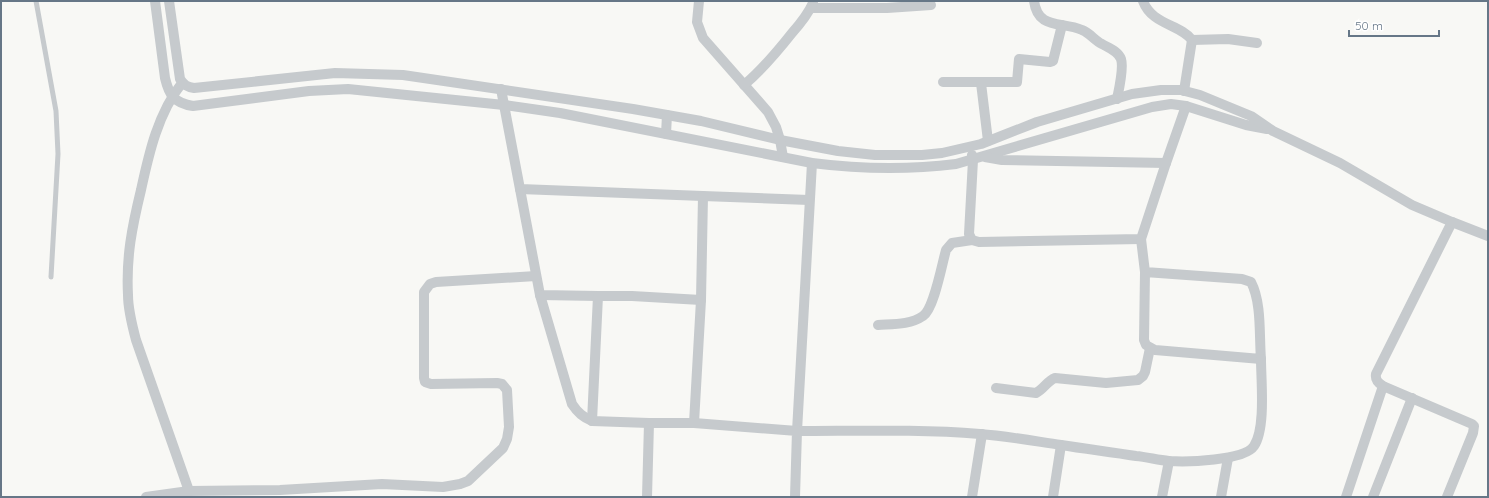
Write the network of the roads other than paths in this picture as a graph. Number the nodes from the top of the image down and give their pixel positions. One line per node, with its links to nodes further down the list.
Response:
1 (36, 1): 42 (lane)
2 (155, 1): 18 (street)
3 (169, 1): 14 (street)
4 (699, 1): 15 (street)
5 (1034, 1): 9 (street)
6 (1143, 1): 10 (street)
7 (813, 4): 8 (street); 15 (street)
8 (931, 5)
9 (1062, 24): 13 (street); 19 (street)
10 (1192, 40): 11 (street); 17 (street)
11 (1257, 44)
12 (943, 82): 13 (street)
13 (981, 82): 26 (street)
14 (182, 83): 16 (street); 18 (street)
15 (744, 85): 25 (street)
16 (501, 89): 20 (street); 22 (street)
17 (1184, 91): 19 (street); 23 (street)
18 (172, 96): 20 (street); 60 (street)
19 (1118, 99): 26 (street)
20 (504, 105): 24 (street); 33 (street)
21 (1186, 106): 23 (street); 28 (street); 32 (street)
22 (667, 115): 24 (street); 25 (street)
23 (1273, 130): 36 (street)
24 (666, 134): 29 (street)
25 (780, 140): 27 (street); 29 (street)
26 (988, 141): 27 (street)
27 (970, 147): 30 (street)
28 (984, 156): 30 (street); 32 (street)
29 (783, 157): 31 (street)
30 (973, 160): 31 (street); 39 (street)
31 (812, 163): 35 (street)
32 (1166, 163): 38 (street)
33 (520, 189): 34 (street); 41 (street)
34 (703, 196): 35 (street); 45 (street)
35 (809, 200): 55 (street)
36 (1452, 222): 37 (street); 49 (street)
37 (1488, 236)
38 (1141, 238): 39 (street); 40 (street)
39 (972, 240): 46 (street)
40 (1145, 272): 47 (street); 48 (street)
41 (536, 276): 43 (street); 60 (street)
42 (51, 277)
43 (540, 295): 44 (street); 52 (street)
44 (598, 296): 45 (street); 52 (street)
45 (701, 300): 54 (street)
46 (878, 324)
47 (1150, 348): 48 (street); 50 (street)
48 (1261, 359): 58 (street)
49 (1383, 386): 51 (street); 68 (street)
50 (996, 388)
51 (1412, 398): 69 (street); 70 (street)
52 (592, 421): 53 (street)
53 (649, 423): 54 (street); 62 (street)
54 (694, 424): 55 (street)
55 (797, 431): 56 (street); 63 (street)
56 (982, 434): 57 (street); 64 (street)
57 (1061, 445): 59 (street); 65 (street)
58 (1228, 458): 59 (street); 67 (street)
59 (1169, 461): 66 (street)
60 (189, 491): 61 (street)
61 (146, 497)
62 (647, 497)
63 (795, 497)
64 (972, 497)
65 (1053, 497)
66 (1162, 497)
67 (1221, 497)
68 (1346, 497)
69 (1373, 497)
70 (1446, 497)

